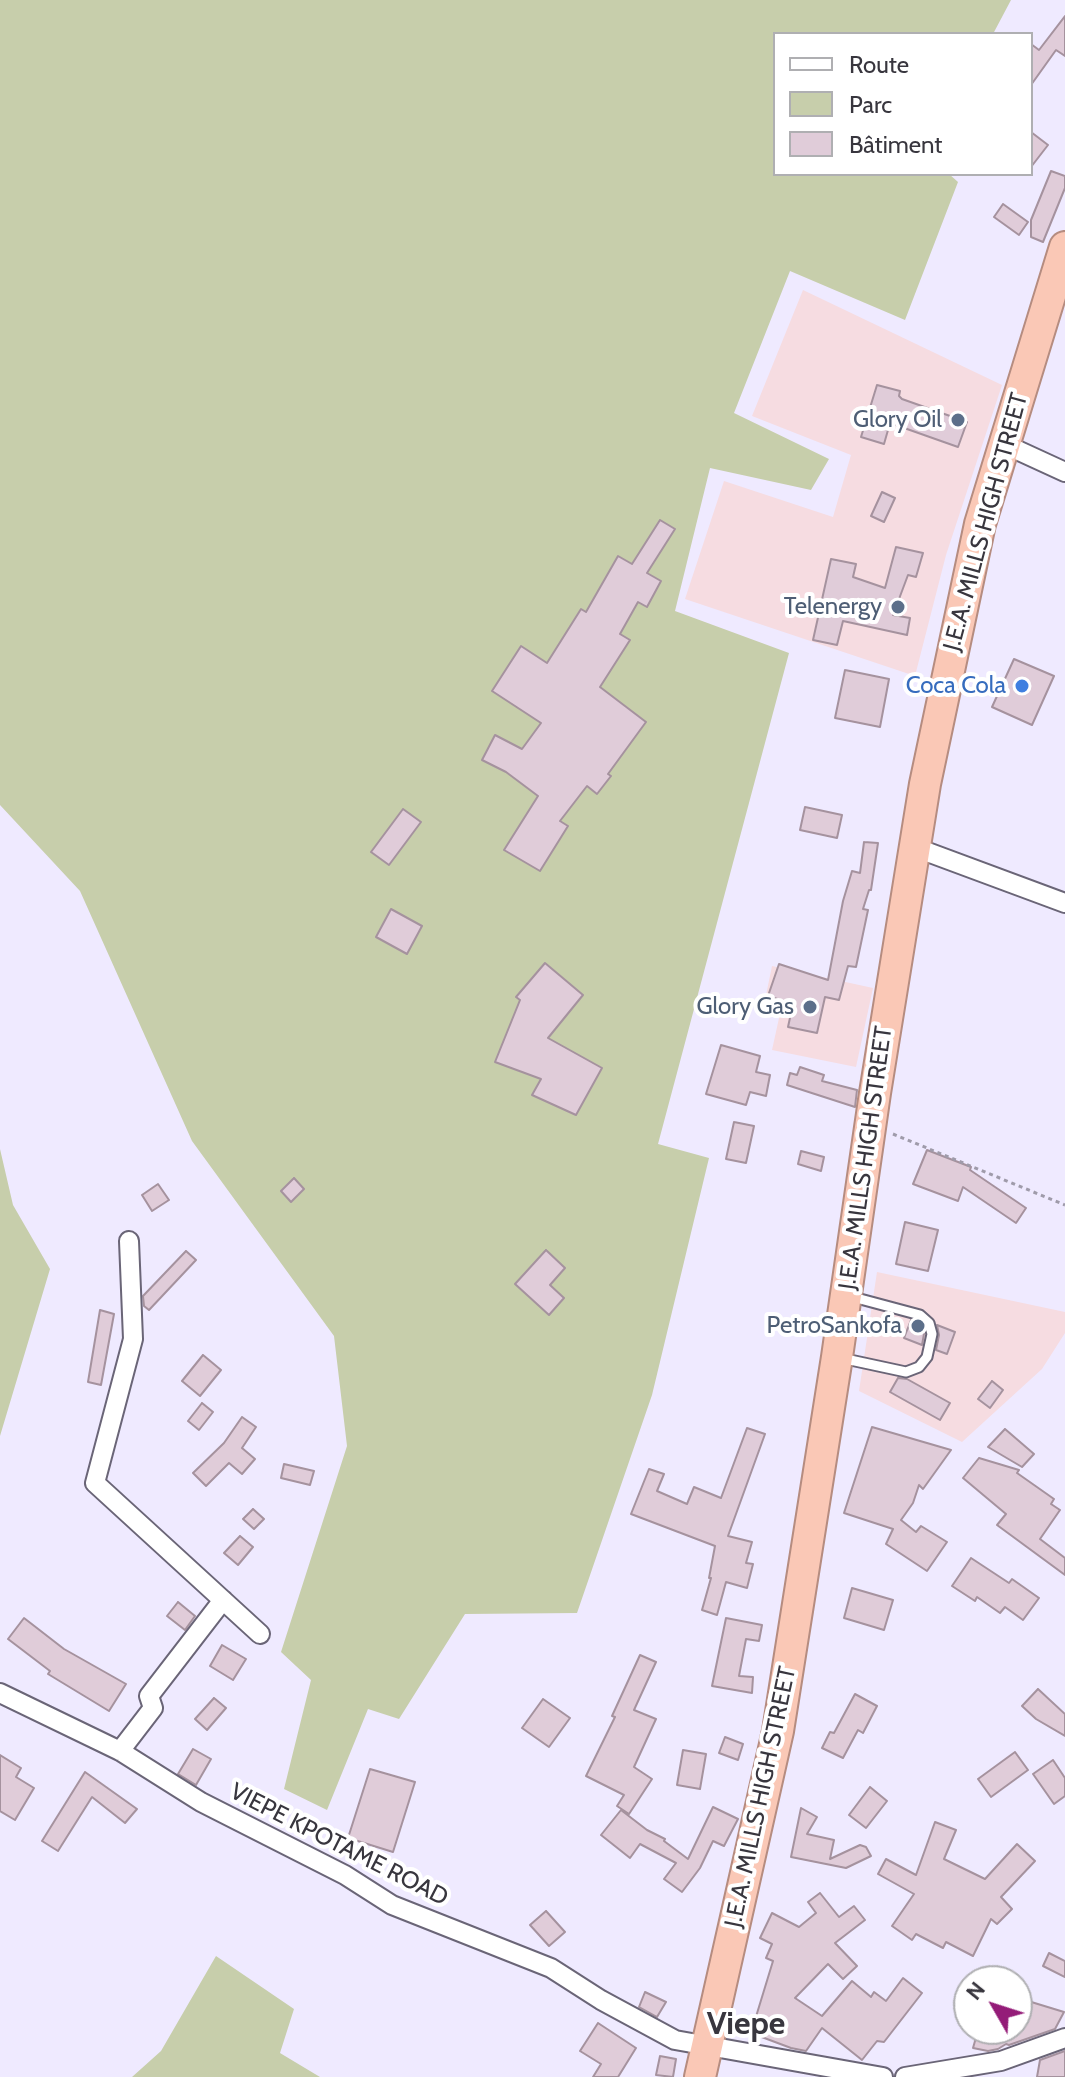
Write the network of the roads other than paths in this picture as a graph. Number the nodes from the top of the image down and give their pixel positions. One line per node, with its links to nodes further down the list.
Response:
1 (1065, 247): 2 (highway, J.E.A. MILLS HIGH STREET)
2 (1004, 444): 3 (street); 4 (highway, J.E.A. MILLS HIGH STREET)
3 (1065, 472)
4 (914, 847): 5 (street); 7 (highway, J.E.A. MILLS HIGH STREET)
5 (1065, 903)
6 (129, 1241): 9 (street)
7 (846, 1296): 8 (highway, J.E.A. MILLS HIGH STREET); 8 (lane)
8 (837, 1357): 14 (highway, J.E.A. MILLS HIGH STREET)
9 (223, 1600): 10 (street); 12 (street)
10 (260, 1634)
11 (0, 1693): 12 (street, VIEPE KPOTAME ROAD)
12 (120, 1751): 14 (street, VIEPE KPOTAME ROAD)
13 (1065, 2038): 17 (street)
14 (706, 2046): 15 (highway, J.E.A. MILLS HIGH STREET); 16 (street, VIEPE KPOTAME ROAD)
15 (700, 2077)
16 (883, 2077)
17 (905, 2077)

